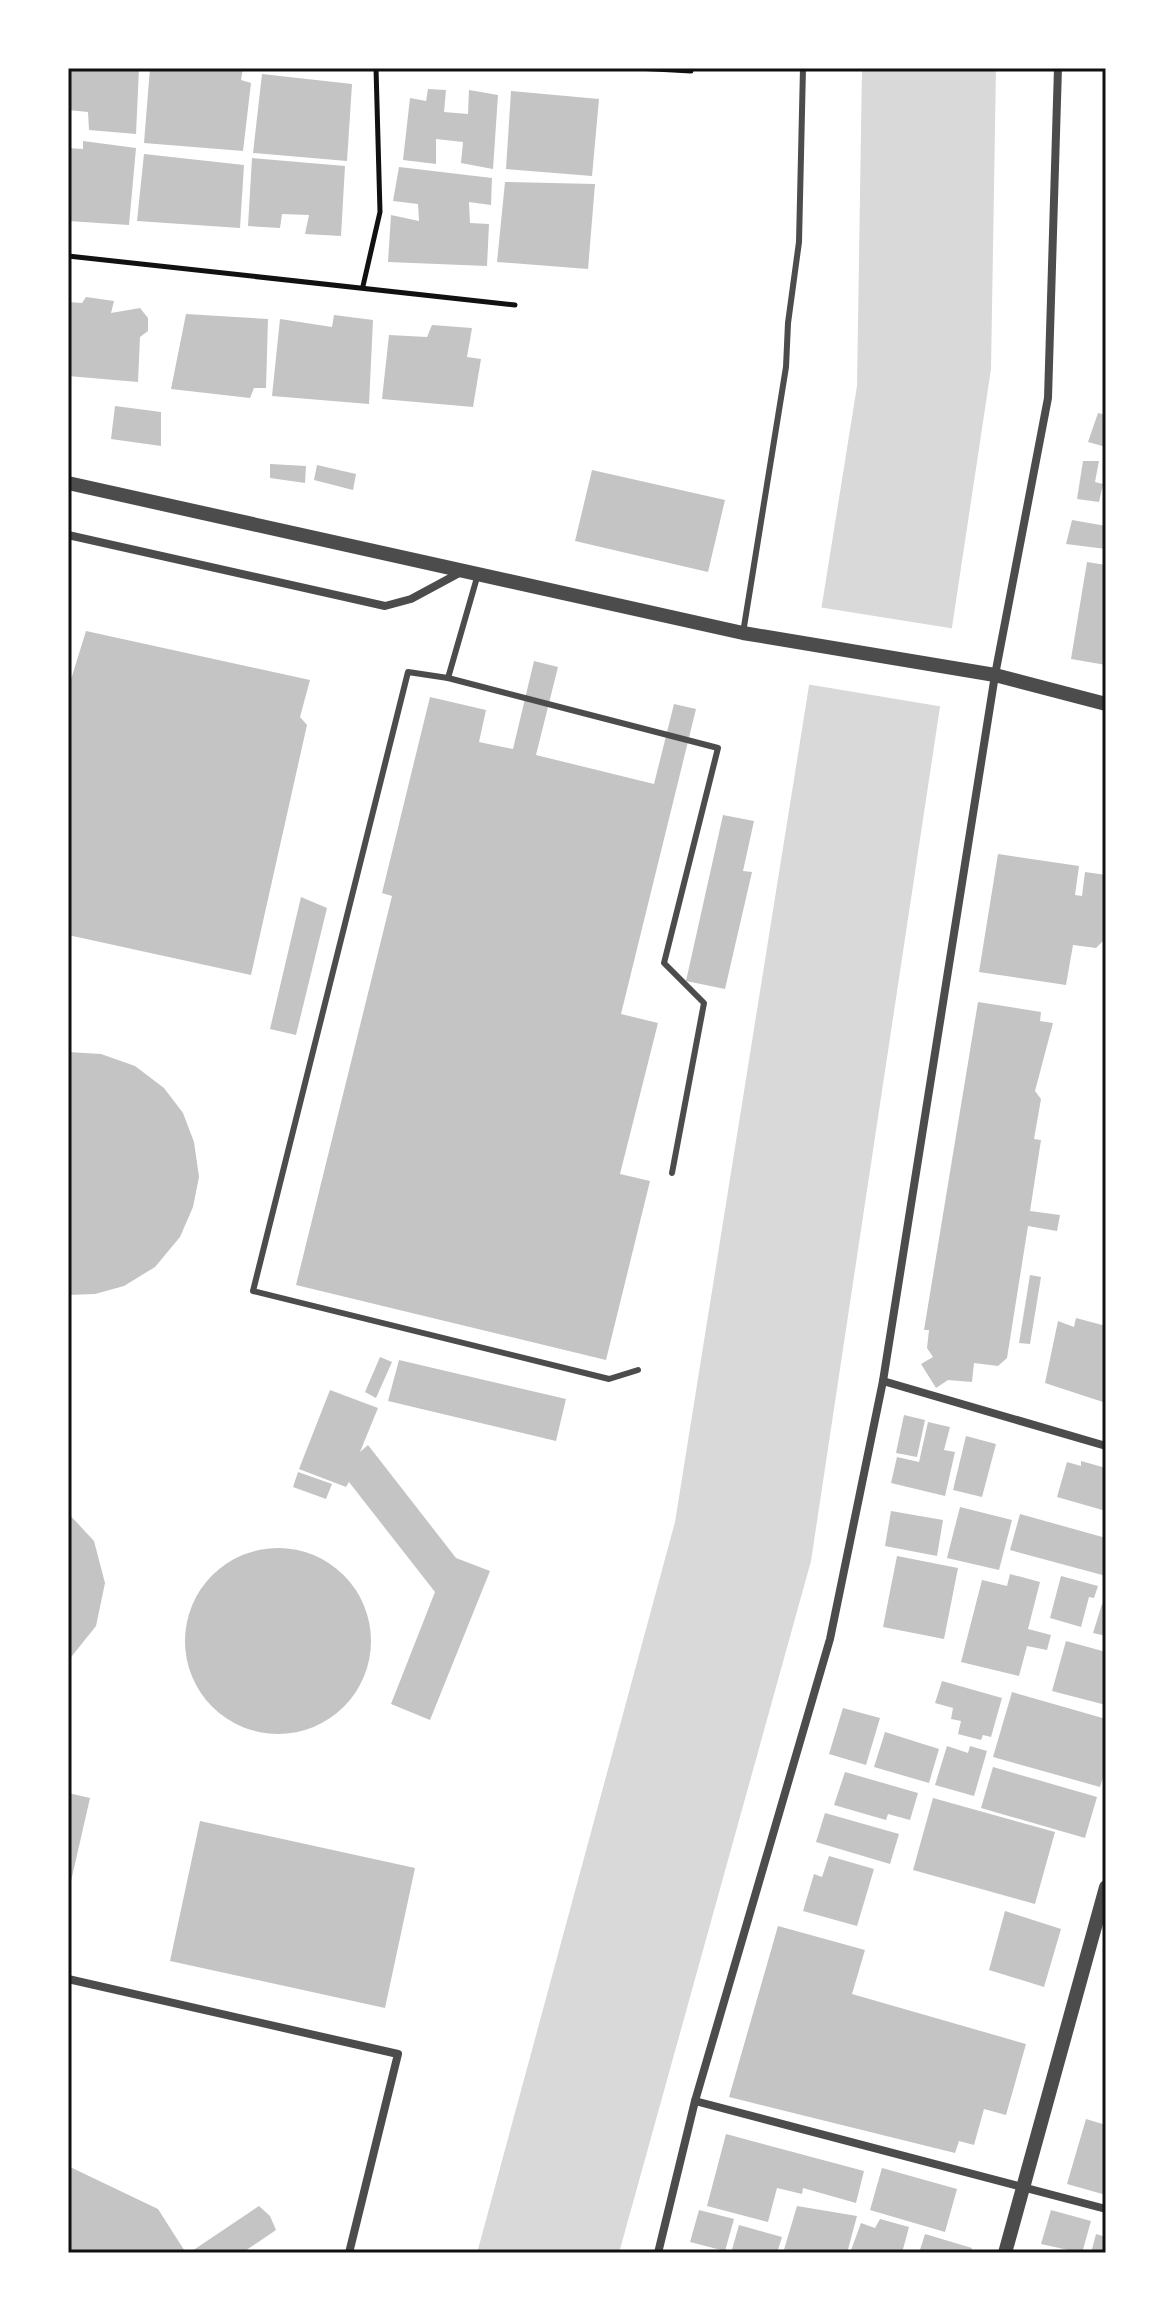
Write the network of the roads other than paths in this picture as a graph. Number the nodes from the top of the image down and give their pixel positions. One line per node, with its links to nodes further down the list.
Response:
1 (803, 68): 6 (lane)
2 (1058, 68): 7 (street)
3 (68, 483): 5 (street)
4 (68, 535): 5 (street)
5 (471, 572): 6 (street); 8 (lane)
6 (743, 633): 7 (street)
7 (995, 675): 9 (street); 12 (street)
8 (448, 678): 10 (lane); 11 (lane)
9 (1106, 704)
10 (672, 1173)
11 (638, 1370)
12 (883, 1381): 13 (street); 16 (street)
13 (1106, 1446)
14 (1106, 1887): 17 (street)
15 (68, 1979): 19 (street)
16 (695, 2101): 17 (street); 20 (street)
17 (1023, 2186): 18 (street); 21 (street)
18 (1106, 2209)
19 (349, 2253)
20 (658, 2253)
21 (1005, 2253)

